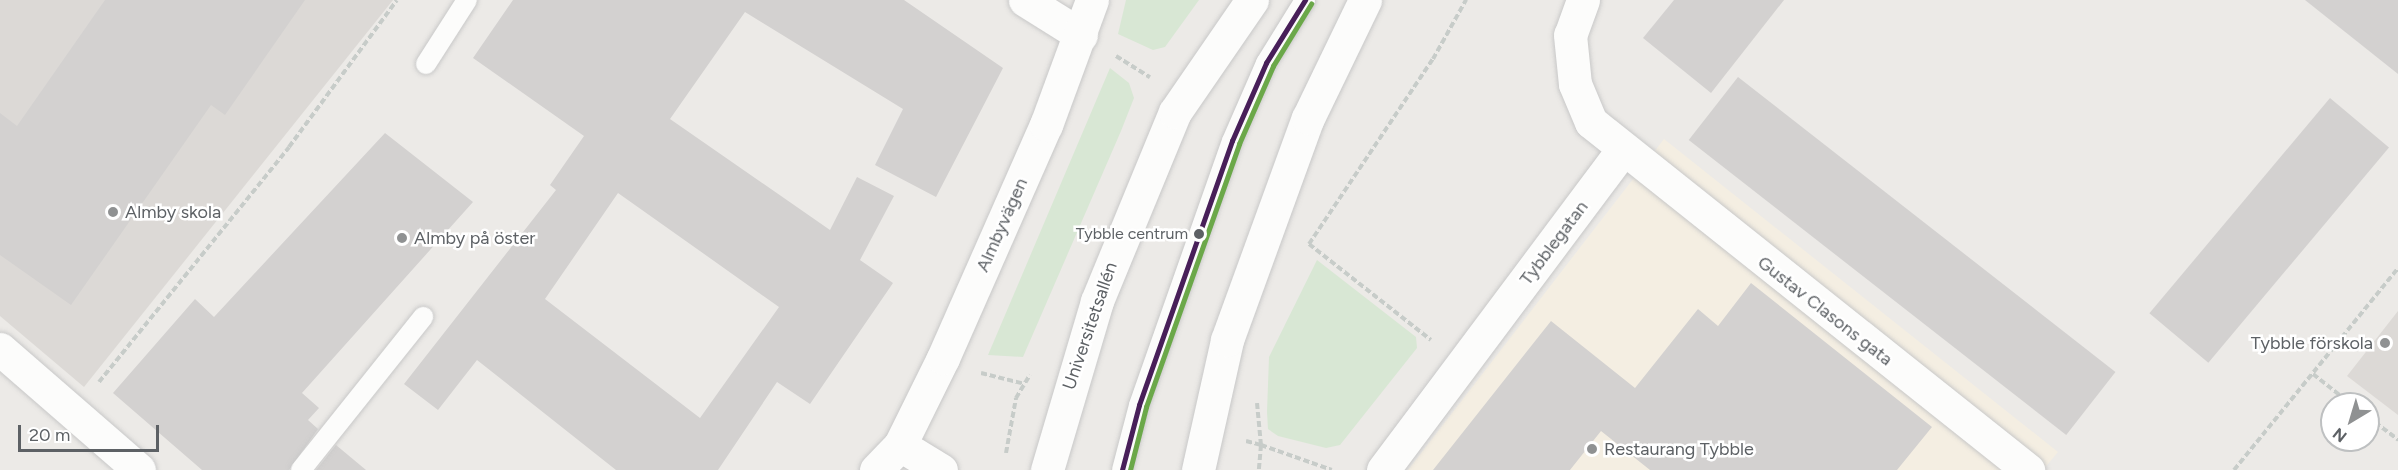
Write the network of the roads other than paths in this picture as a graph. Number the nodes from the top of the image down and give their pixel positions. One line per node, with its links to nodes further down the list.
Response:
1 (467, 0): 9 (lane)
2 (1025, 0): 8 (street)
3 (1092, 0): 8 (street, Almbyvägen)
4 (1252, 0): 18 (street, Universitetsallén)
5 (1305, 0): 19 (lane)
6 (1365, 0): 20 (street)
7 (1583, 0): 10 (street)
8 (1081, 35): 13 (street, Almbyvägen)
9 (426, 64)
10 (1622, 151): 21 (street, Tybblegatan); 22 (street, Gustav Clasons gata)
11 (423, 317): 15 (lane)
12 (0, 349): 14 (street)
13 (900, 445): 16 (street, Almbyvägen); 17 (street)
14 (139, 470)
15 (301, 470)
16 (876, 470)
17 (941, 470)
18 (1047, 470)
19 (1122, 470)
20 (1197, 470)
21 (1383, 470)
22 (2028, 470)

